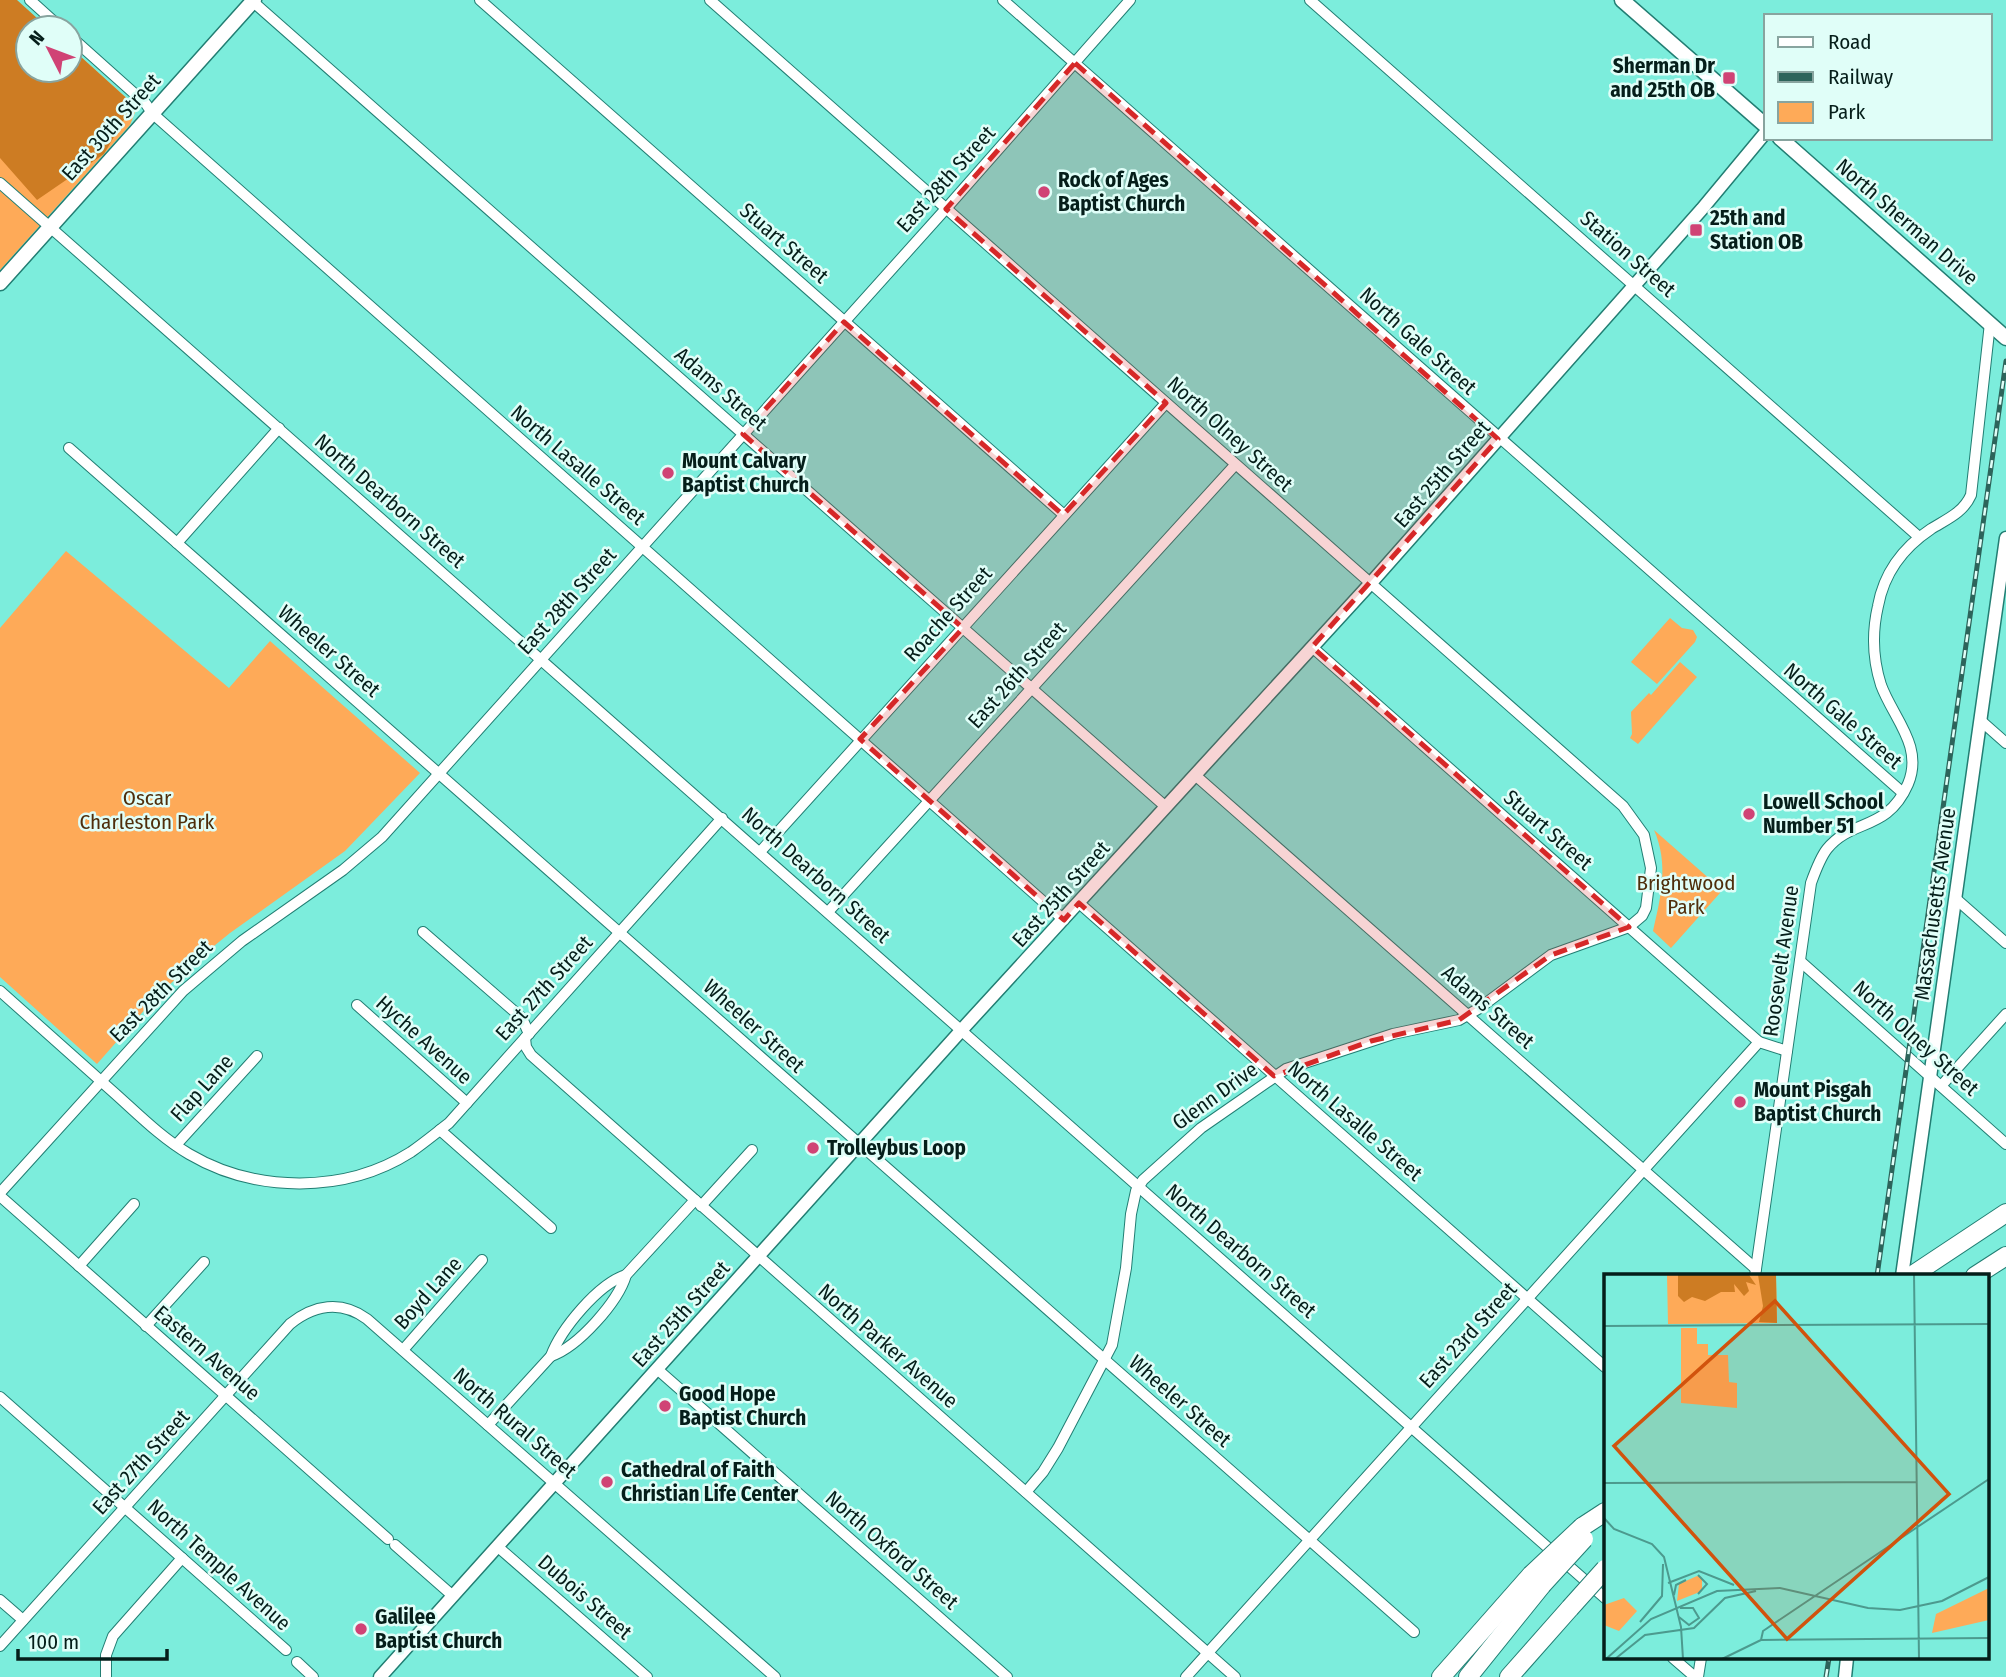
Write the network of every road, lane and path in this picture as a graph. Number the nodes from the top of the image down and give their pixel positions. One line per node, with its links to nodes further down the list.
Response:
1 (30, 0): 9 (street)
2 (480, 0): 21 (street, Stuart Street)
3 (710, 0): 17 (street, North Olney Street)
4 (1003, 0): 11 (street, North Gale Street)
5 (1130, 0): 11 (street, East 28th Street)
6 (1310, 0): 20 (street, Station Street)
7 (1622, 0): 13 (main road)
8 (253, 1): 12 (main road, East 30th Street); 26 (street, Adams Street)
9 (46, 14)
10 (84, 49): 12 (street, North Lasalle Street)
11 (1075, 64): 17 (street, East 28th Street); 27 (street, North Gale Street)
12 (152, 114): 18 (main road, East 30th Street); 35 (street, North Lasalle Street)
13 (1764, 124)
14 (1764, 134): 20 (street, East 25th Street)
15 (1782, 140): 22 (main road, North Sherman Drive)
16 (0, 183): 18 (street, North Dearborn Street)
17 (946, 209): 21 (street, East 28th Street); 24 (street, North Olney Street)
18 (51, 227): 19 (main road, East 30th Street); 25 (street, North Dearborn Street)
19 (0, 283)
20 (1634, 285): 27 (street, East 25th Street); 31 (street, Station Street)
21 (844, 322): 26 (street, East 28th Street); 30 (street, Stuart Street)
22 (1990, 323): 23 (main road, North Sherman Drive); 31 (street, Roosevelt Avenue)
23 (2006, 338)
24 (1166, 403): 29 (street, North Olney Street); 30 (street, Roache Street)
25 (279, 428): 33 (street); 39 (street, North Dearborn Street)
26 (743, 434): 35 (street, East 28th Street); 37 (street, Adams Street)
27 (1498, 439): 36 (street, East 25th Street); 46 (street, North Gale Street)
28 (69, 449): 33 (street, Wheeler Street)
29 (1235, 465): 36 (street, North Olney Street); 40 (street, East 26th Street)
30 (1064, 515): 37 (street, Roache Street)
31 (1920, 537): 46 (street, Roosevelt Avenue)
32 (2006, 538): 34 (street, Massachusetts Avenue)
33 (177, 543): 44 (street, Wheeler Street)
34 (2006, 544): 41 (street, Massachusetts Avenue)
35 (641, 546): 39 (street, East 28th Street); 42 (street, North Lasalle Street)
36 (1370, 584): 38 (street, East 25th Street); 55 (street, North Olney Street)
37 (962, 627): 40 (street, Adams Street); 42 (street, Roache Street)
38 (1312, 647): 45 (street, East 25th Street); 55 (street, Stuart Street)
39 (541, 659): 44 (street, East 28th Street); 49 (street, North Dearborn Street)
40 (1031, 689): 47 (street, East 26th Street); 48 (street, Adams Street)
41 (1980, 720): 43 (street); 51 (street, Massachusetts Avenue)
42 (860, 739): 47 (street, North Lasalle Street); 50 (street, Roache Street)
43 (2006, 743)
44 (439, 773): 57 (street, Wheeler Street); 71 (street, East 28th Street)
45 (1195, 775): 48 (street, East 25th Street); 63 (street, Adams Street)
46 (1903, 793): 59 (street, Roosevelt Avenue)
47 (929, 800): 53 (street, East 26th Street); 54 (street, North Lasalle Street)
48 (1166, 807): 52 (street, East 25th Street)
49 (722, 818): 50 (street, North Dearborn Street); 57 (street, East 27th Street)
50 (760, 852): 53 (street, North Dearborn Street)
51 (1955, 898): 58 (street); 70 (street, Massachusetts Avenue)
52 (1079, 903): 54 (street, East 25th Street); 69 (street, North Lasalle Street)
53 (828, 912): 64 (street, North Dearborn Street)
54 (1064, 920): 64 (street, East 25th Street)
55 (1629, 927): 63 (street, Glenn Drive); 66 (street, Stuart Street)
56 (423, 932): 65 (street, North Parker Avenue)
57 (619, 933): 65 (street, East 27th Street); 77 (street, Wheeler Street)
58 (2006, 943)
59 (1800, 961): 67 (street, Roosevelt Avenue); 70 (street, North Olney Street)
60 (0, 991): 71 (street)
61 (356, 1005): 73 (street, Hyche Avenue)
62 (2006, 1014): 72 (street)
63 (1468, 1015): 69 (street, Glenn Drive); 79 (street, Adams Street)
64 (962, 1030): 77 (street, East 25th Street); 80 (street, North Dearborn Street)
65 (527, 1036): 73 (street, East 27th Street); 82 (street, North Parker Avenue)
66 (1759, 1042): 67 (street); 79 (street, East 23rd Street)
67 (1787, 1051): 91 (street, Roosevelt Avenue)
68 (257, 1056): 76 (street, Flap Lane)
69 (1274, 1076): 80 (street, Glenn Drive); 96 (street, North Lasalle Street)
70 (1930, 1076): 72 (street, North Olney Street); 92 (street, Massachusetts Avenue)
71 (101, 1080): 76 (street); 81 (street, East 28th Street)
72 (1941, 1086): 75 (street, North Olney Street)
73 (467, 1103): 74 (street, East 27th Street)
74 (440, 1130): 76 (street, East 27th Street); 85 (street)
75 (2006, 1144)
76 (176, 1145)
77 (859, 1145): 87 (street, East 25th Street); 101 (street, Wheeler Street)
78 (752, 1150): 82 (street)
79 (1644, 1170): 91 (street, Adams Street); 96 (street, East 23rd Street)
80 (1138, 1186): 101 (street); 107 (street, North Dearborn Street)
81 (0, 1194): 90 (street, Eastern Avenue)
82 (698, 1203): 87 (street, North Parker Avenue); 95 (street)
83 (134, 1204): 90 (street)
84 (2006, 1213): 93 (highway)
85 (551, 1228)
86 (2006, 1256): 94 (highway)
87 (758, 1257): 103 (street, East 25th Street); 109 (street, North Parker Avenue)
88 (482, 1261): 99 (street, Boyd Lane)
89 (204, 1262): 98 (street)
90 (79, 1266): 98 (street, Eastern Avenue)
91 (1755, 1273)
92 (1902, 1274)
93 (1914, 1274)
94 (1978, 1274)
95 (626, 1275): 100 (street); 100 (street)
96 (1527, 1298): 102 (street, North Lasalle Street); 107 (street, East 23rd Street)
97 (314, 1309): 99 (street, North Rural Street); 104 (street, East 27th Street)
98 (146, 1326): 104 (street, Eastern Avenue)
99 (403, 1350): 106 (street, North Rural Street)
100 (551, 1356): 106 (street)
101 (1105, 1361): 109 (street); 114 (street, Wheeler Street)
102 (1604, 1366)
103 (657, 1369): 108 (street, East 25th Street); 136 (street, North Oxford Street)
104 (226, 1395): 110 (street, East 27th Street); 119 (street, Eastern Avenue)
105 (0, 1397): 110 (street, North Temple Avenue)
106 (488, 1425): 108 (street, North Rural Street)
107 (1412, 1427): 114 (street, East 23rd Street); 120 (street, North Dearborn Street)
108 (554, 1484): 115 (street, East 25th Street); 135 (street, North Rural Street)
109 (1026, 1492): 127 (street, North Parker Avenue)
110 (125, 1508): 116 (street, North Temple Avenue); 123 (street, East 27th Street)
111 (1604, 1513): 113 (highway)
112 (1604, 1518): 113 (highway)
113 (1586, 1531): 118 (highway, bridge)
114 (1309, 1540): 124 (street, Wheeler Street); 127 (street, East 23rd Street)
115 (498, 1547): 119 (street, East 25th Street); 134 (street, Dubois Street)
116 (182, 1558): 126 (street, North Temple Avenue); 131 (street)
117 (1604, 1570): 122 (highway, bridge)
118 (1537, 1580): 139 (highway); 140 (highway)
119 (453, 1596): 133 (street, East 25th Street)
120 (1604, 1597)
121 (0, 1600): 123 (street)
122 (1570, 1608): 141 (highway); 142 (highway)
123 (23, 1620): 125 (street, East 27th Street)
124 (1414, 1632)
125 (0, 1646)
126 (286, 1650)
127 (1208, 1653): 137 (street, East 23rd Street); 138 (street, North Parker Avenue)
128 (1675, 1660): 143 (street)
129 (1700, 1660): 143 (street)
130 (297, 1662): 132 (street, North Temple Avenue)
131 (106, 1677)
132 (313, 1677)
133 (380, 1677)
134 (648, 1677)
135 (775, 1677)
136 (1007, 1677)
137 (1186, 1677)
138 (1235, 1677)
139 (1441, 1677)
140 (1468, 1677)
141 (1510, 1677)
142 (1525, 1677)
143 (1696, 1677)

